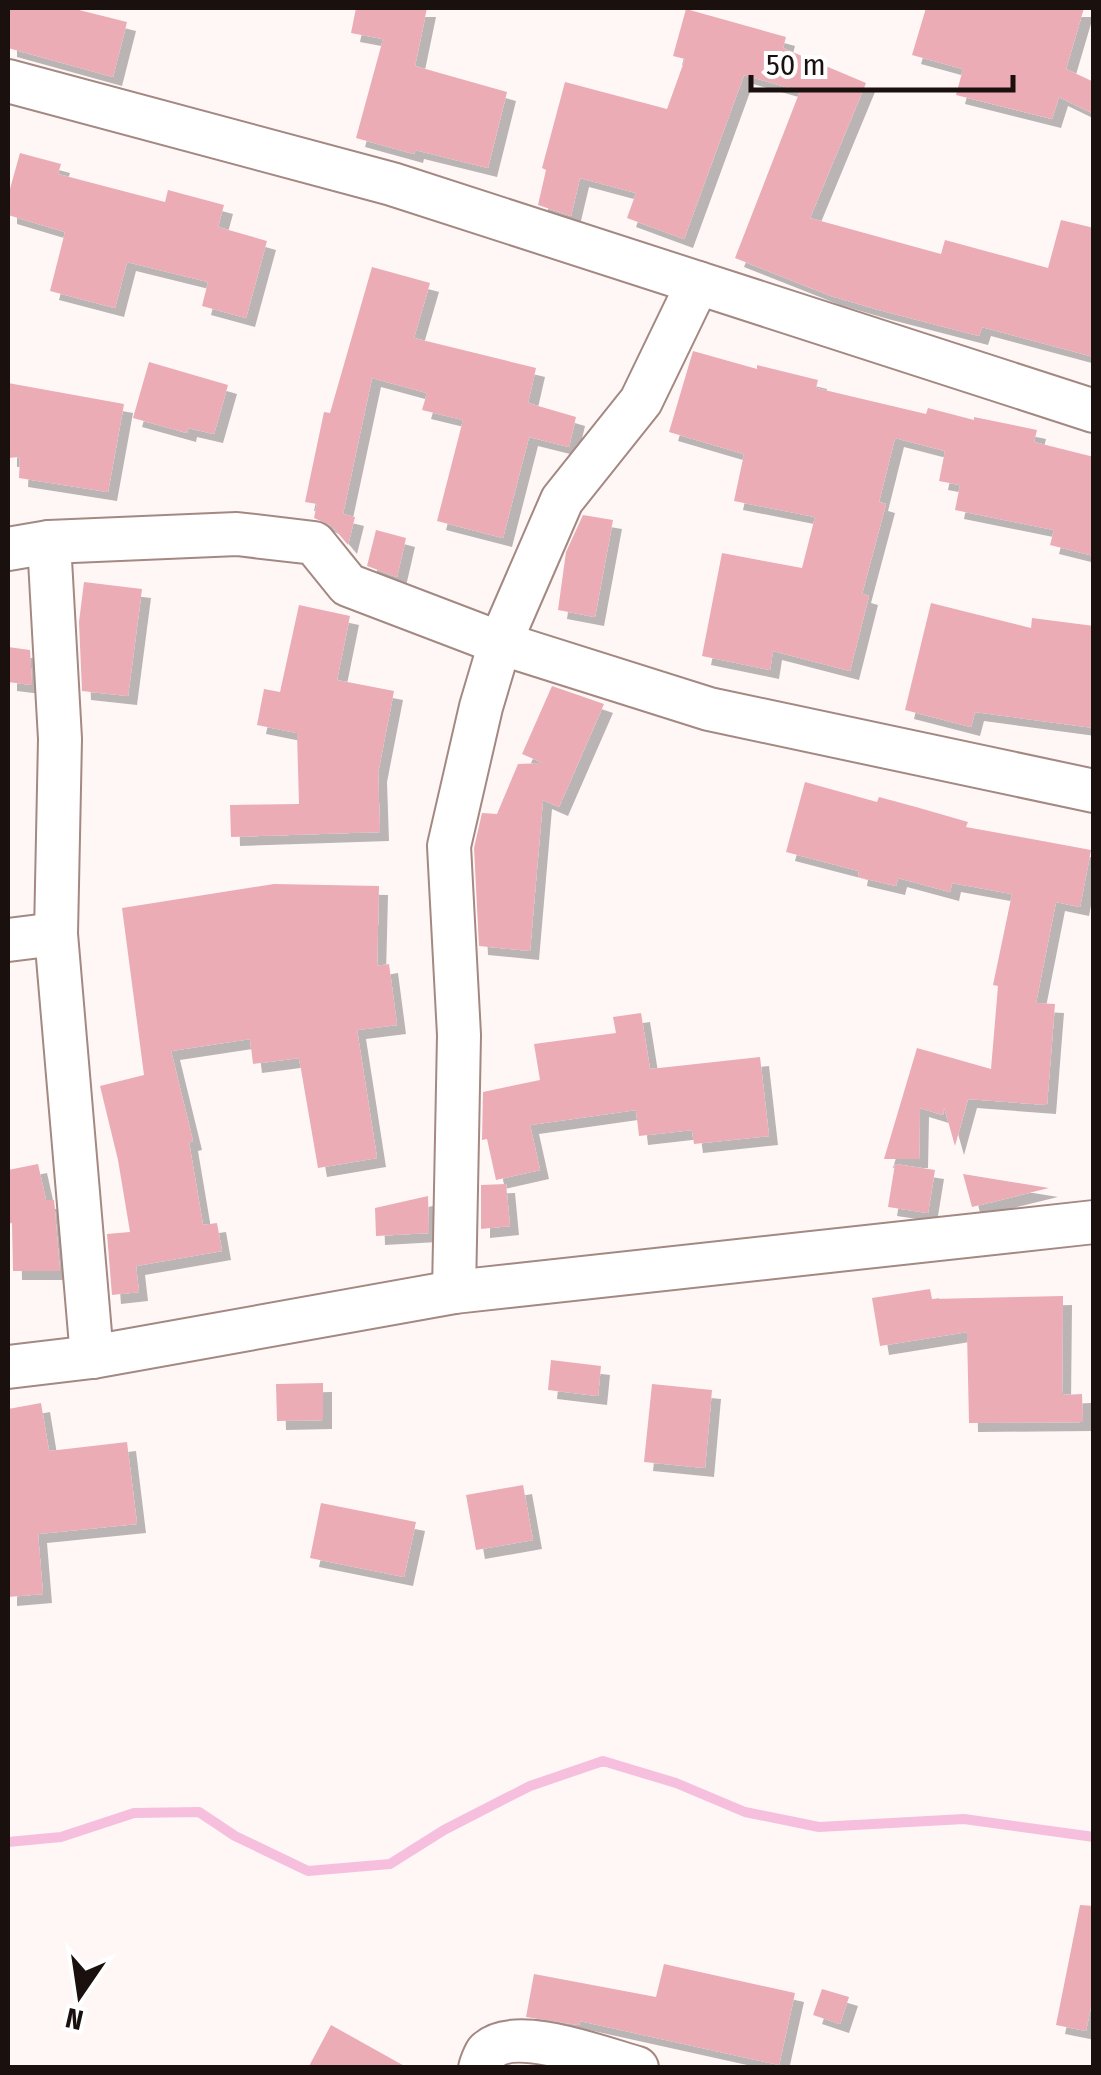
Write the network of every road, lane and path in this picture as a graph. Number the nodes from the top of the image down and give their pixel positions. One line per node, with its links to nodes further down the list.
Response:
1 (8, 81): 2 (street)
2 (698, 283): 3 (street); 6 (street)
3 (1094, 411)
4 (49, 542): 5 (street); 6 (street); 8 (street)
5 (8, 549)
6 (500, 643): 7 (street); 11 (street)
7 (1094, 791)
8 (56, 934): 9 (street); 12 (street)
9 (8, 940)
10 (1094, 1222): 11 (street)
11 (454, 1292): 12 (street)
12 (92, 1357): 13 (street)
13 (8, 1368)
14 (480, 2068): 15 (street)
15 (637, 2068)

